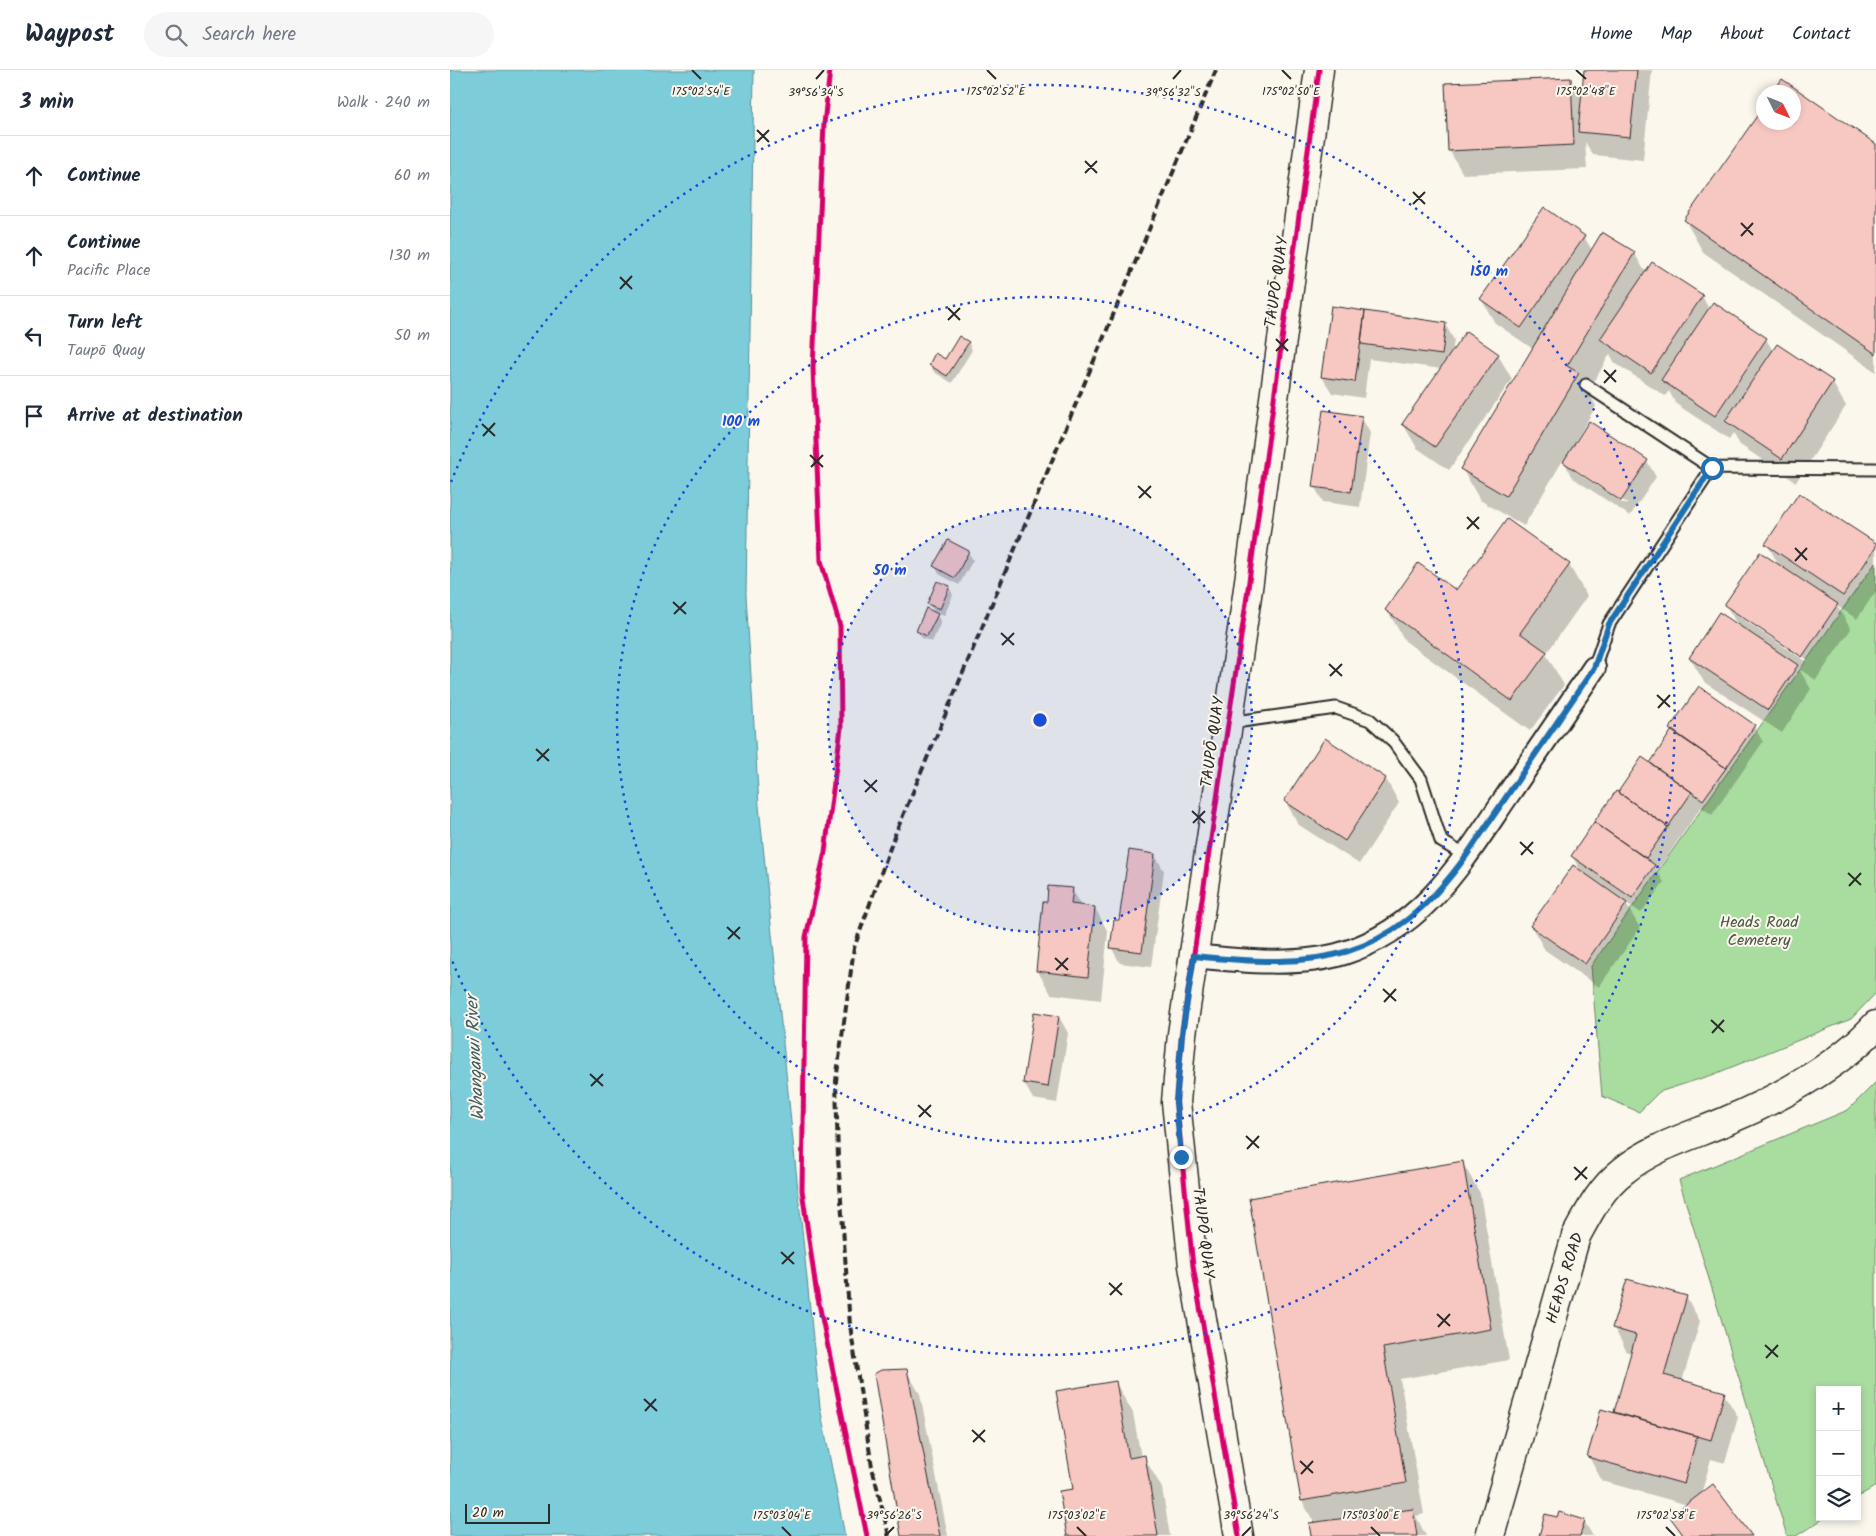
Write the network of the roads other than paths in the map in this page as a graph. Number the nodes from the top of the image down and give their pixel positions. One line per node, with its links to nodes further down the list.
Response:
1 (1318, 70): 6 (street, TAUPŌ QUAY)
2 (1586, 385): 3 (lane)
3 (1712, 468): 4 (lane); 5 (lane)
4 (1876, 469)
5 (1594, 668): 7 (street)
6 (1228, 723): 7 (lane); 8 (street, TAUPŌ QUAY)
7 (1466, 856): 8 (street)
8 (1194, 956): 10 (street, TAUPŌ QUAY)
9 (1876, 1025): 11 (street, HEADS ROAD)
10 (1239, 1536)
11 (1490, 1536)

